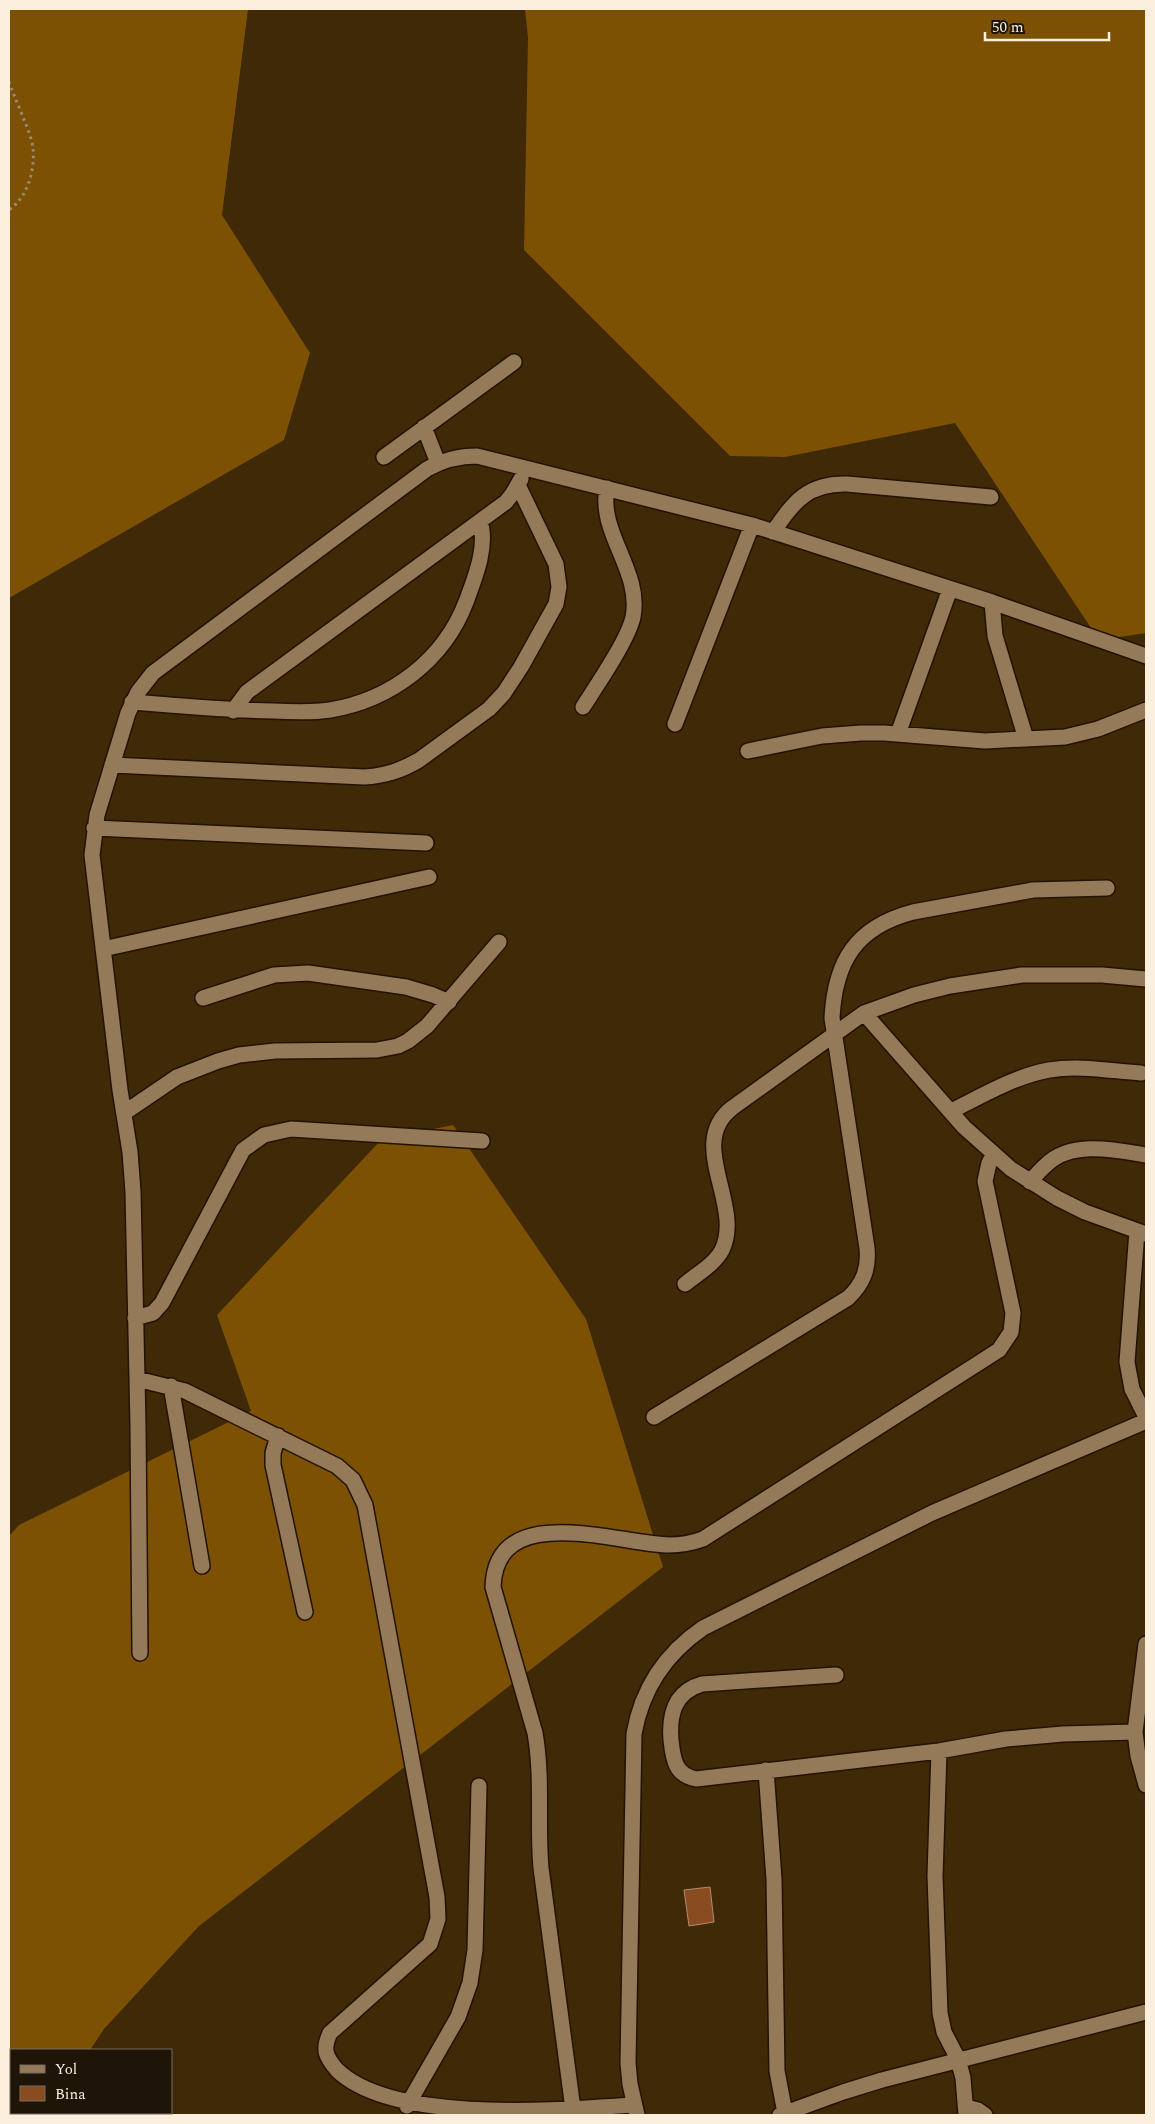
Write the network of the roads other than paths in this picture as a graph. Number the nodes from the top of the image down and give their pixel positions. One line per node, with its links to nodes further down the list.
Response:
1 (514, 362): 2 (street)
2 (424, 426): 3 (street); 4 (street)
3 (384, 456)
4 (438, 463): 5 (street); 15 (street)
5 (524, 468): 6 (street); 7 (street)
6 (518, 485): 9 (street); 23 (street)
7 (607, 488): 10 (street); 16 (street)
8 (991, 497): 11 (street)
9 (480, 521): 18 (street); 18 (street)
10 (752, 525): 11 (street); 19 (street)
11 (774, 532): 12 (street)
12 (950, 588): 13 (street); 20 (street)
13 (992, 602): 14 (street); 21 (street)
14 (1146, 656)
15 (132, 702): 18 (street); 23 (street)
16 (583, 707)
17 (1146, 710): 21 (street)
18 (233, 711)
19 (675, 724)
20 (898, 734): 21 (street); 22 (street)
21 (1026, 739)
22 (748, 751)
23 (112, 765): 24 (street)
24 (94, 828): 25 (street); 29 (street)
25 (426, 843)
26 (429, 878): 29 (street)
27 (1107, 888): 34 (street)
28 (500, 942): 32 (street)
29 (103, 949): 37 (street)
30 (1146, 979): 33 (street)
31 (203, 998): 32 (street)
32 (448, 1002): 37 (street)
33 (864, 1013): 34 (street); 36 (street)
34 (833, 1035): 43 (street); 47 (street)
35 (1141, 1073): 36 (street)
36 (951, 1111): 39 (street)
37 (124, 1113): 44 (street)
38 (482, 1141): 44 (street)
39 (993, 1155): 41 (street); 64 (street)
40 (1146, 1155): 41 (street)
41 (1030, 1182): 42 (street)
42 (1142, 1232): 48 (street)
43 (685, 1284)
44 (136, 1318): 45 (street)
45 (137, 1379): 46 (street); 54 (street)
46 (170, 1386): 50 (street); 51 (street)
47 (654, 1417)
48 (1146, 1417)
49 (1146, 1421): 65 (street)
50 (278, 1436): 52 (street); 63 (street)
51 (202, 1566)
52 (305, 1612)
53 (1146, 1644): 56 (street)
54 (140, 1653)
55 (836, 1675): 58 (street)
56 (1136, 1732): 57 (street); 59 (street)
57 (939, 1751): 58 (street); 62 (street)
58 (766, 1770): 68 (street)
59 (1146, 1785)
60 (480, 1786): 63 (street)
61 (1146, 2012): 62 (street)
62 (958, 2059): 66 (street); 68 (street)
63 (408, 2106): 67 (street)
64 (573, 2109): 65 (street); 67 (street)
65 (635, 2110)
66 (966, 2111): 69 (street)
67 (432, 2113)
68 (782, 2114)
69 (985, 2115)

